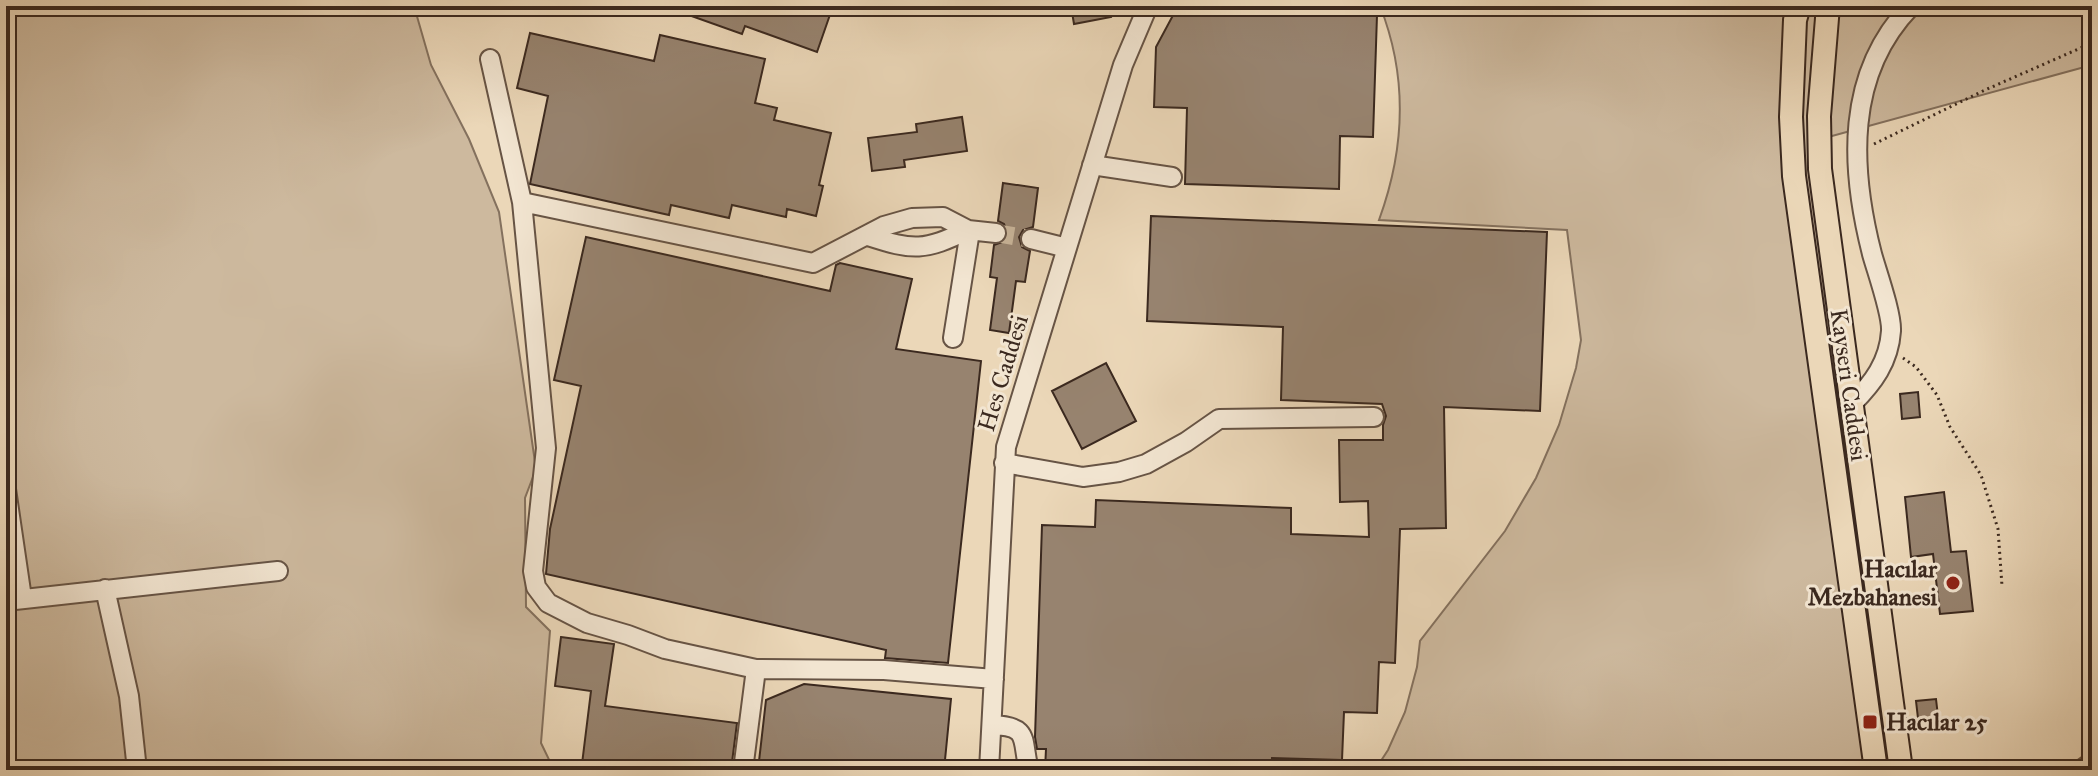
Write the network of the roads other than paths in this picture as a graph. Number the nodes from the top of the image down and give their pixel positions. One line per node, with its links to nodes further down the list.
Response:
1 (1148, 6): 6 (street, Hes Caddesi)
2 (1799, 6): 30 (main road, Kayseri Caddesi)
3 (1828, 6): 15 (main road, Kayseri Caddesi)
4 (1911, 6): 15 (street)
5 (490, 59): 8 (street)
6 (1092, 165): 7 (street); 13 (street, Hes Caddesi)
7 (1172, 177)
8 (522, 202): 11 (street); 22 (street)
9 (969, 231): 10 (street); 11 (street); 11 (street); 14 (street)
10 (996, 233)
11 (868, 236)
12 (1031, 239): 13 (street)
13 (1067, 248): 17 (street, Hes Caddesi)
14 (953, 338)
15 (1852, 404): 31 (main road, Kayseri Caddesi)
16 (1374, 417): 17 (street)
17 (1004, 463): 23 (street, Hes Caddesi)
18 (6, 489): 21 (street)
19 (278, 571): 20 (street)
20 (105, 589): 21 (street); 26 (street)
21 (14, 599)
22 (756, 669): 23 (street); 27 (street)
23 (994, 679): 24 (street, Hes Caddesi)
24 (992, 725): 28 (street, Hes Caddesi); 29 (street)
25 (2092, 762): 32 (street)
26 (137, 770)
27 (743, 770)
28 (989, 770)
29 (1029, 770)
30 (1876, 770)
31 (1901, 770)
32 (2081, 770)

